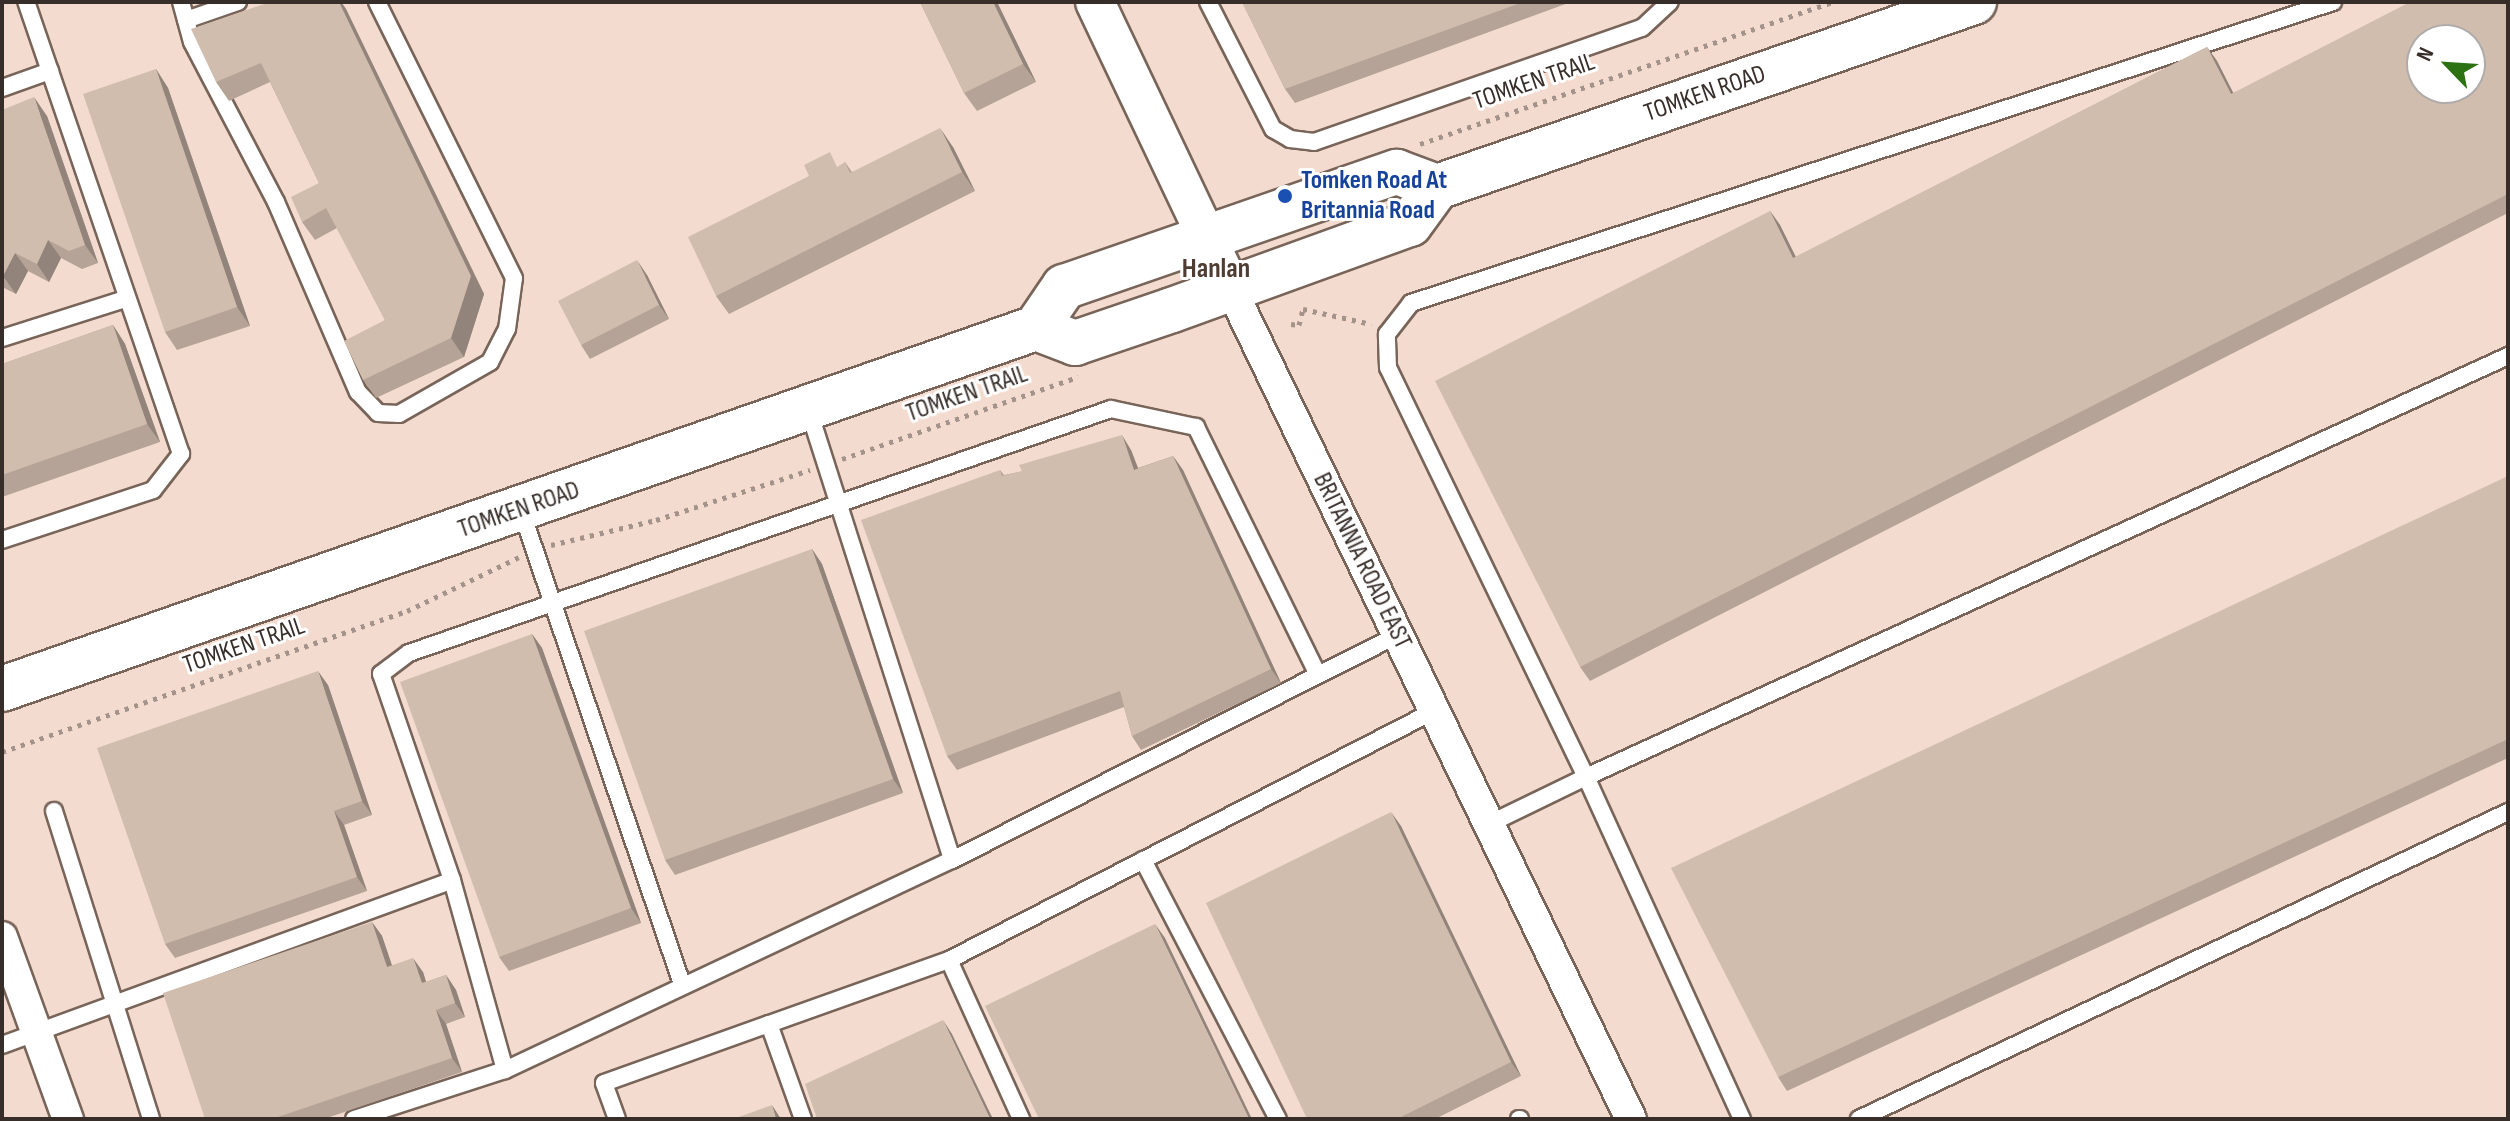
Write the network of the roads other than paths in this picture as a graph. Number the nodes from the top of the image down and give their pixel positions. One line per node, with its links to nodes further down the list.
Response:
1 (26, 2): 11 (lane)
2 (181, 2): 10 (lane)
3 (238, 2): 10 (lane)
4 (377, 2): 10 (lane)
5 (1095, 2): 14 (street, BRITANNIA ROAD EAST)
6 (1208, 2): 7 (lane)
7 (1670, 2)
8 (1974, 2): 13 (main road, TOMKEN ROAD)
9 (2333, 2): 29 (lane)
10 (186, 20)
11 (50, 71): 12 (lane); 16 (lane)
12 (2, 88)
13 (1437, 187): 14 (main road); 15 (main road)
14 (1209, 237): 15 (street, BRITANNIA ROAD EAST); 17 (main road)
15 (1231, 289): 17 (main road); 25 (street, BRITANNIA ROAD EAST)
16 (125, 299): 18 (lane); 23 (lane)
17 (1036, 328): 20 (main road, TOMKEN ROAD)
18 (2, 338)
19 (2508, 356): 29 (lane)
20 (808, 408): 21 (lane); 22 (main road, TOMKEN ROAD)
21 (839, 505): 24 (lane); 26 (lane); 33 (lane)
22 (521, 510): 24 (lane); 27 (main road, TOMKEN ROAD)
23 (2, 540)
24 (552, 600): 35 (lane); 38 (lane)
25 (1398, 635): 26 (lane); 28 (street, BRITANNIA ROAD EAST)
26 (1318, 675): 33 (lane)
27 (2, 689)
28 (1434, 711): 32 (street, BRITANNIA ROAD EAST); 34 (lane)
29 (1586, 777): 32 (lane); 52 (lane)
30 (54, 811): 39 (lane)
31 (2508, 812): 53 (lane)
32 (1489, 824): 51 (street, BRITANNIA ROAD EAST)
33 (952, 860): 38 (lane)
34 (1143, 860): 37 (lane); 50 (lane)
35 (452, 880): 39 (lane); 43 (lane)
36 (2, 937): 41 (street)
37 (949, 960): 40 (lane); 49 (lane)
38 (682, 984): 43 (lane)
39 (117, 1003): 41 (lane); 45 (lane)
40 (769, 1024): 47 (lane); 48 (lane)
41 (37, 1033): 42 (lane); 44 (street)
42 (2, 1045)
43 (505, 1070): 46 (lane)
44 (68, 1119)
45 (151, 1119)
46 (354, 1119)
47 (617, 1119)
48 (803, 1119)
49 (1021, 1119)
50 (1278, 1119)
51 (1631, 1119)
52 (1742, 1119)
53 (1859, 1119)

